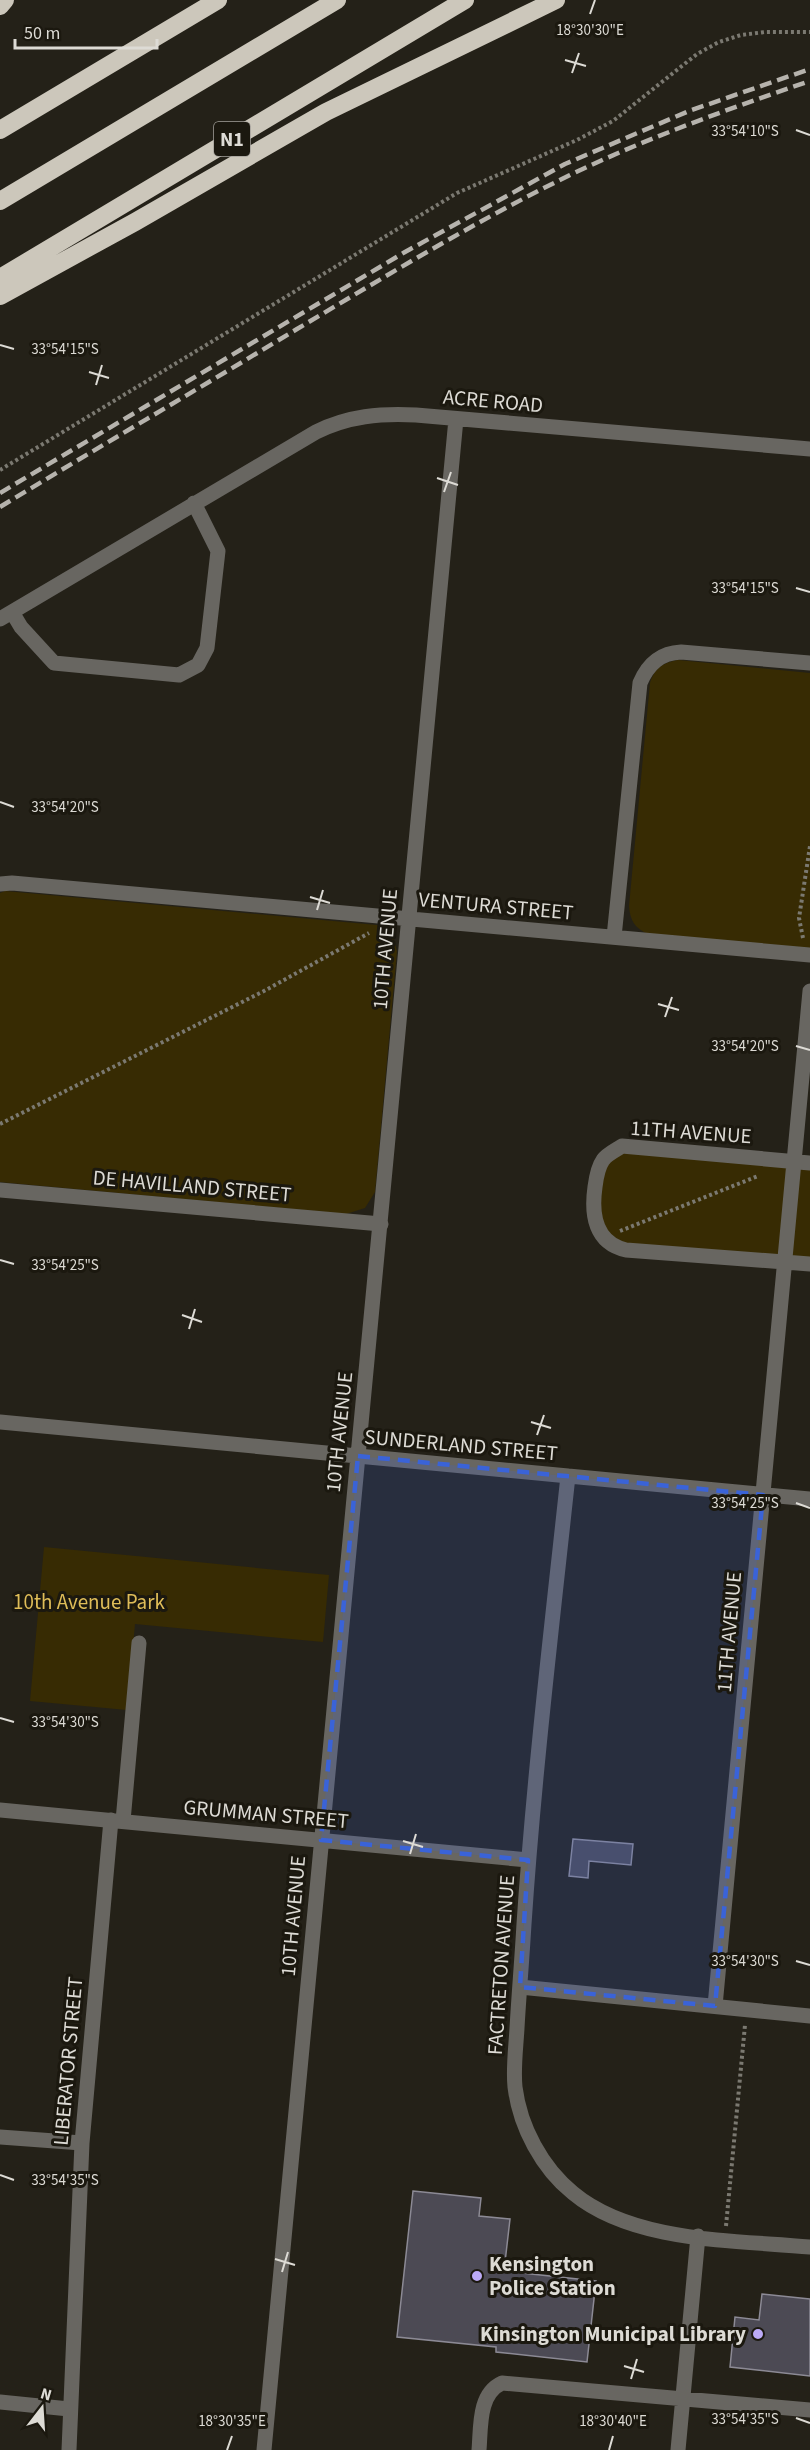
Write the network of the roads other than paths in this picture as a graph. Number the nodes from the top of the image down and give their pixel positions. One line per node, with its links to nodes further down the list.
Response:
1 (5, 0): 6 (highway)
2 (218, 0): 7 (highway)
3 (337, 0): 8 (highway)
4 (465, 0): 9 (highway, N1)
5 (556, 0): 10 (highway)
6 (0, 6)
7 (0, 130)
8 (0, 201)
9 (0, 278)
10 (0, 297)
11 (456, 419): 12 (street, ACRE ROAD); 13 (street, ACRE ROAD); 17 (street, 10TH AVENUE)
12 (810, 448)
13 (194, 503): 14 (street, ACRE ROAD); 14 (street, ACRE ROAD)
14 (6, 616)
15 (810, 663): 18 (street)
16 (0, 884): 17 (street, VENTURA STREET)
17 (409, 919): 18 (street, VENTURA STREET); 23 (street, 10TH AVENUE)
18 (614, 938): 19 (street, VENTURA STREET)
19 (807, 950)
20 (810, 991): 21 (street, 11TH AVENUE)
21 (803, 1162): 24 (street, 11TH AVENUE); 24 (street, 11TH AVENUE)
22 (0, 1190): 23 (street, DE HAVILLAND STREET)
23 (381, 1224): 27 (street, 10TH AVENUE)
24 (785, 1262): 25 (street); 29 (street, 11TH AVENUE)
25 (810, 1264)
26 (0, 1422): 27 (street, SUNDERLAND STREET)
27 (358, 1456): 28 (street, SUNDERLAND STREET); 34 (street, 10TH AVENUE)
28 (567, 1476): 29 (street, SUNDERLAND STREET); 35 (street, FACTRETON AVENUE)
29 (763, 1495): 30 (street, SUNDERLAND STREET); 37 (street, 11TH AVENUE)
30 (810, 1499)
31 (139, 1643): 33 (street, LIBERATOR STREET)
32 (0, 1810): 33 (street, GRUMMAN STREET)
33 (117, 1821): 34 (street, GRUMMAN STREET); 40 (street, LIBERATOR STREET)
34 (321, 1840): 35 (street, GRUMMAN STREET); 48 (street, 10TH AVENUE)
35 (528, 1860): 36 (street, FACTRETON AVENUE)
36 (520, 1987): 37 (street); 41 (street, FACTRETON AVENUE)
37 (715, 2006): 38 (street)
38 (810, 2016)
39 (0, 2137): 40 (street)
40 (82, 2144): 45 (street, LIBERATOR STREET)
41 (698, 2236): 42 (street, FACTRETON AVENUE); 43 (street)
42 (810, 2247)
43 (683, 2398): 46 (street); 49 (street); 50 (street)
44 (0, 2402): 45 (street)
45 (69, 2409): 47 (street, LIBERATOR STREET)
46 (810, 2410)
47 (69, 2450)
48 (264, 2450)
49 (478, 2450)
50 (678, 2450)

